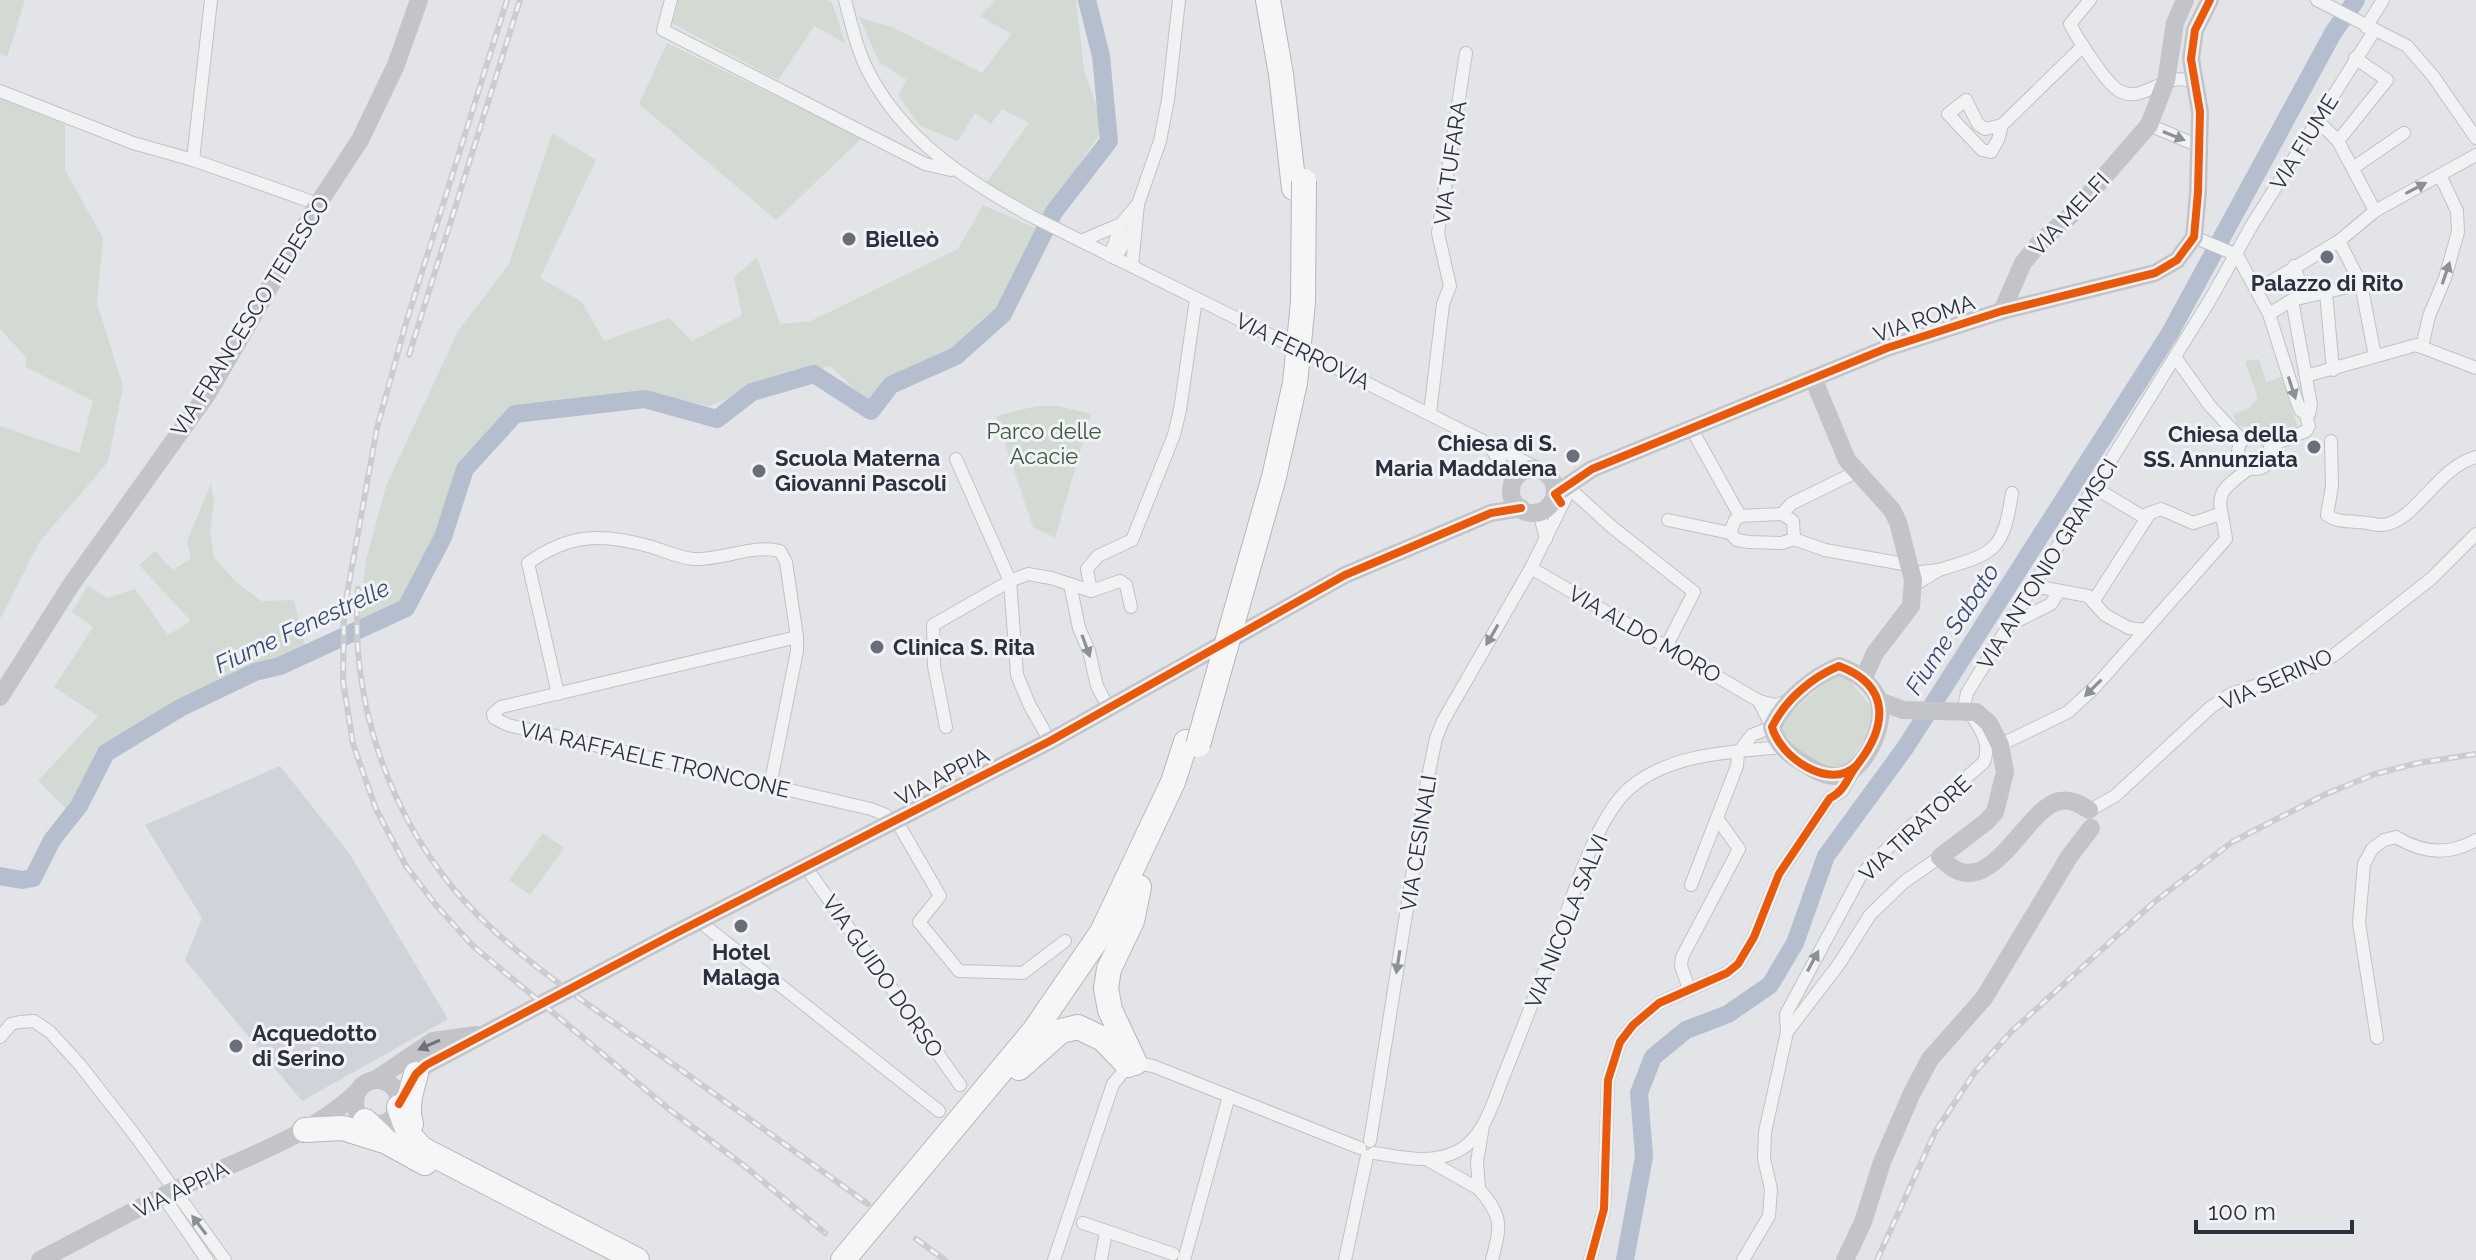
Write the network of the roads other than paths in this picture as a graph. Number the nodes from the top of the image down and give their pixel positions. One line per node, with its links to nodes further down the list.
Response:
1 (211, 0): 28 (street)
2 (419, 0): 33 (street, VIA FRANCESCO TEDESCO)
3 (671, 0): 30 (street)
4 (845, 0): 30 (street, VIA FERROVIA)
5 (1179, 0): 34 (street)
6 (1268, 0): 32 (highway)
7 (1280, 0): 32 (highway)
8 (2090, 0): 14 (street)
9 (2185, 0): 17 (street, VIA MELFI)
10 (2210, 0): 18 (street)
11 (2383, 0): 13 (street, VIA FIUME)
12 (2320, 2): 13 (street)
13 (2367, 27): 16 (street, VIA FIUME); 24 (street)
14 (2083, 46): 17 (street); 21 (street)
15 (1466, 53): 59 (street, VIA TUFARA)
16 (2355, 58): 20 (street, VIA FIUME); 25 (street)
17 (2166, 81): 18 (street); 22 (street, VIA MELFI)
18 (2195, 84): 26 (street)
19 (0, 91): 28 (street)
20 (2317, 120): 25 (street); 41 (street, VIA FIUME)
21 (2002, 125): 21 (street)
22 (2149, 125): 26 (street, one-way to 26); 50 (street, VIA MELFI)
23 (2404, 133): 29 (street)
24 (2476, 138)
25 (2338, 141): 29 (street)
26 (2199, 146): 38 (street)
27 (2476, 155): 31 (street)
28 (193, 160): 33 (street)
29 (2353, 168): 35 (street)
30 (958, 171): 39 (street, VIA FERROVIA)
31 (2440, 175): 35 (street, one-way to 31); 52 (street, one-way to 31)
32 (1299, 184): 115 (highway)
33 (318, 204): 103 (street, VIA FRANCESCO TEDESCO)
34 (1138, 204): 36 (street); 37 (street)
35 (2375, 211): 40 (street)
36 (1137, 221): 42 (street); 43 (street)
37 (1121, 224): 39 (street); 42 (street)
38 (2202, 240): 41 (street); 50 (street, VIA ROMA)
39 (1081, 241): 42 (street, VIA FERROVIA)
40 (2339, 241): 44 (street); 45 (street)
41 (2234, 253): 46 (street); 54 (street, VIA ANTONIO GRAMSCI)
42 (1112, 257): 43 (street, VIA FERROVIA)
43 (1132, 266): 49 (street, VIA FERROVIA)
44 (2294, 266): 46 (street); 48 (street)
45 (2361, 284): 47 (street); 53 (street)
46 (2257, 290): 51 (street)
47 (2326, 293): 48 (street); 56 (street)
48 (2298, 298): 51 (street); 57 (street)
49 (1196, 299): 59 (street, VIA FERROVIA); 91 (street)
50 (2002, 311): 58 (street, VIA ROMA)
51 (2269, 314): 60 (street, one-way to 60)
52 (2422, 347): 53 (street); 55 (street)
53 (2375, 356): 56 (street)
54 (2175, 357): 62 (street); 73 (street, VIA ANTONIO GRAMSCI)
55 (2476, 368)
56 (2333, 370): 57 (street)
57 (2306, 376): 60 (street)
58 (1813, 378): 61 (street, VIA ROMA); 70 (street)
59 (1430, 413): 63 (street, VIA FERROVIA)
60 (2306, 415): 65 (street)
61 (1691, 428): 72 (street, VIA ROMA); 80 (street)
62 (2242, 440): 65 (street); 68 (street)
63 (1487, 441): 69 (street, VIA FERROVIA); 71 (street)
64 (2331, 441): 66 (street)
65 (2270, 446): 68 (street)
66 (2476, 457)
67 (956, 459): 88 (street)
68 (2250, 468): 79 (street)
69 (1544, 472): 71 (street, VIA ROMA); 72 (street, VIA ROMA); 72 (street)
70 (1856, 472): 78 (street); 87 (street)
71 (1512, 485): 75 (street); 76 (street, VIA APPIA)
72 (1571, 486): 75 (street); 84 (street, VIA CESINALI); 99 (street)
73 (2095, 488): 77 (street); 90 (street, VIA ANTONIO GRAMSCI)
74 (2012, 493): 87 (street)
75 (1530, 510): 76 (street, VIA APPIA); 84 (street)
76 (1491, 513): 107 (street, VIA APPIA)
77 (2150, 513): 79 (street); 93 (street)
78 (1782, 514): 80 (street); 85 (street)
79 (2220, 514): 96 (street)
80 (1740, 516): 82 (street)
81 (1668, 520): 82 (street)
82 (1730, 533): 85 (street)
83 (2476, 534): 124 (street, VIA SERINO)
84 (1546, 539): 86 (street, VIA CESINALI)
85 (1794, 539): 87 (street)
86 (1531, 568): 99 (street, VIA ALDO MORO); 152 (street, VIA CESINALI, one-way to 152)
87 (1911, 574): 98 (street)
88 (1010, 581): 89 (street); 110 (street); 114 (street)
89 (1070, 584): 91 (street); 107 (street, one-way to 107)
90 (2034, 586): 92 (street); 95 (street, VIA ANTONIO GRAMSCI)
91 (1091, 591): 94 (street)
92 (2059, 591): 93 (street); 95 (street)
93 (2093, 602): 96 (street)
94 (1131, 607)
95 (2009, 625): 109 (street, VIA ANTONIO GRAMSCI)
96 (2145, 630): 116 (street, one-way to 116)
97 (797, 637): 102 (street, VIA RAFFAELE TRONCONE); 102 (street); 121 (street)
98 (1889, 637): 100 (street); 101 (street)
99 (1666, 647): 105 (street, VIA ALDO MORO)
100 (1839, 666): 101 (street); 104 (street)
101 (1863, 679): 106 (street)
102 (558, 694): 121 (street, VIA RAFFAELE TRONCONE)
103 (0, 697)
104 (1794, 698): 105 (street); 111 (street)
105 (1759, 701): 111 (street); 113 (street)
106 (1879, 701): 108 (street); 112 (street)
107 (1108, 707): 114 (street, VIA APPIA)
108 (1903, 710): 109 (street); 112 (street)
109 (1961, 711): 116 (street); 135 (street, VIA TIRATORE, one-way to 109)
110 (946, 727)
111 (1772, 727): 113 (street); 117 (street)
112 (1878, 731): 119 (street)
113 (1752, 735): 118 (street)
114 (1050, 741): 125 (street, VIA APPIA)
115 (1192, 743): 130 (highway); 165 (highway)
116 (2000, 745): 127 (street)
117 (1782, 747): 118 (street, VIA NICOLA SALVI); 120 (street)
118 (1738, 753): 123 (street); 149 (street, VIA NICOLA SALVI)
119 (1856, 766): 120 (street); 122 (street)
120 (1828, 776): 122 (street)
121 (770, 786): 125 (street, VIA RAFFAELE TRONCONE)
122 (1830, 798): 133 (street)
123 (1717, 818): 129 (street); 133 (street)
124 (2088, 818): 127 (street); 174 (street)
125 (893, 821): 128 (street, VIA APPIA); 132 (street)
126 (2476, 840): 137 (street)
127 (1940, 857): 135 (street, VIA TIRATORE)
128 (805, 866): 131 (street, VIA APPIA); 142 (street, VIA GUIDO DORSO)
129 (1691, 885)
130 (1139, 887): 138 (highway); 139 (highway)
131 (699, 921): 134 (street, VIA APPIA); 146 (street)
132 (1065, 941)
133 (1689, 989): 172 (street)
134 (492, 1032): 140 (street, VIA APPIA); 141 (street, VIA APPIA, one-way to 141)
135 (1787, 1032): 173 (street, VIA TIRATORE)
136 (0, 1037): 157 (street)
137 (2377, 1038)
138 (1019, 1068): 139 (highway); 165 (highway)
139 (1126, 1070): 144 (street); 168 (street)
140 (416, 1074): 145 (street, VIA APPIA); 153 (highway)
141 (375, 1080): 143 (street, VIA APPIA); 145 (street)
142 (960, 1085)
143 (357, 1092): 147 (street); 148 (street, VIA APPIA)
144 (1229, 1096): 152 (street); 162 (street)
145 (399, 1105): 147 (street, VIA APPIA); 153 (highway)
146 (939, 1111)
147 (364, 1120): 148 (street, VIA APPIA); 151 (highway)
148 (314, 1124): 151 (highway); 157 (street, VIA APPIA)
149 (1484, 1124): 150 (street); 154 (street)
150 (1468, 1143): 154 (street); 155 (street)
151 (395, 1146): 161 (highway)
152 (1368, 1150): 155 (street); 170 (street, VIA CESINALI)
153 (435, 1154): 167 (highway)
154 (1479, 1155): 156 (street)
155 (1426, 1159): 156 (street)
156 (1479, 1189): 171 (street)
157 (168, 1194): 160 (street, one-way to 157); 163 (street, VIA APPIA); 164 (street)
158 (1083, 1223): 159 (street)
159 (1106, 1231): 162 (street); 169 (street)
160 (216, 1248): 164 (street); 166 (street)
161 (593, 1257)
162 (1179, 1257)
163 (49, 1258)
164 (207, 1259)
165 (858, 1259)
166 (225, 1260)
167 (637, 1260)
168 (1054, 1260)
169 (1101, 1260)
170 (1345, 1260)
171 (1492, 1260)
172 (1590, 1260)
173 (1743, 1260)
174 (1845, 1260)

